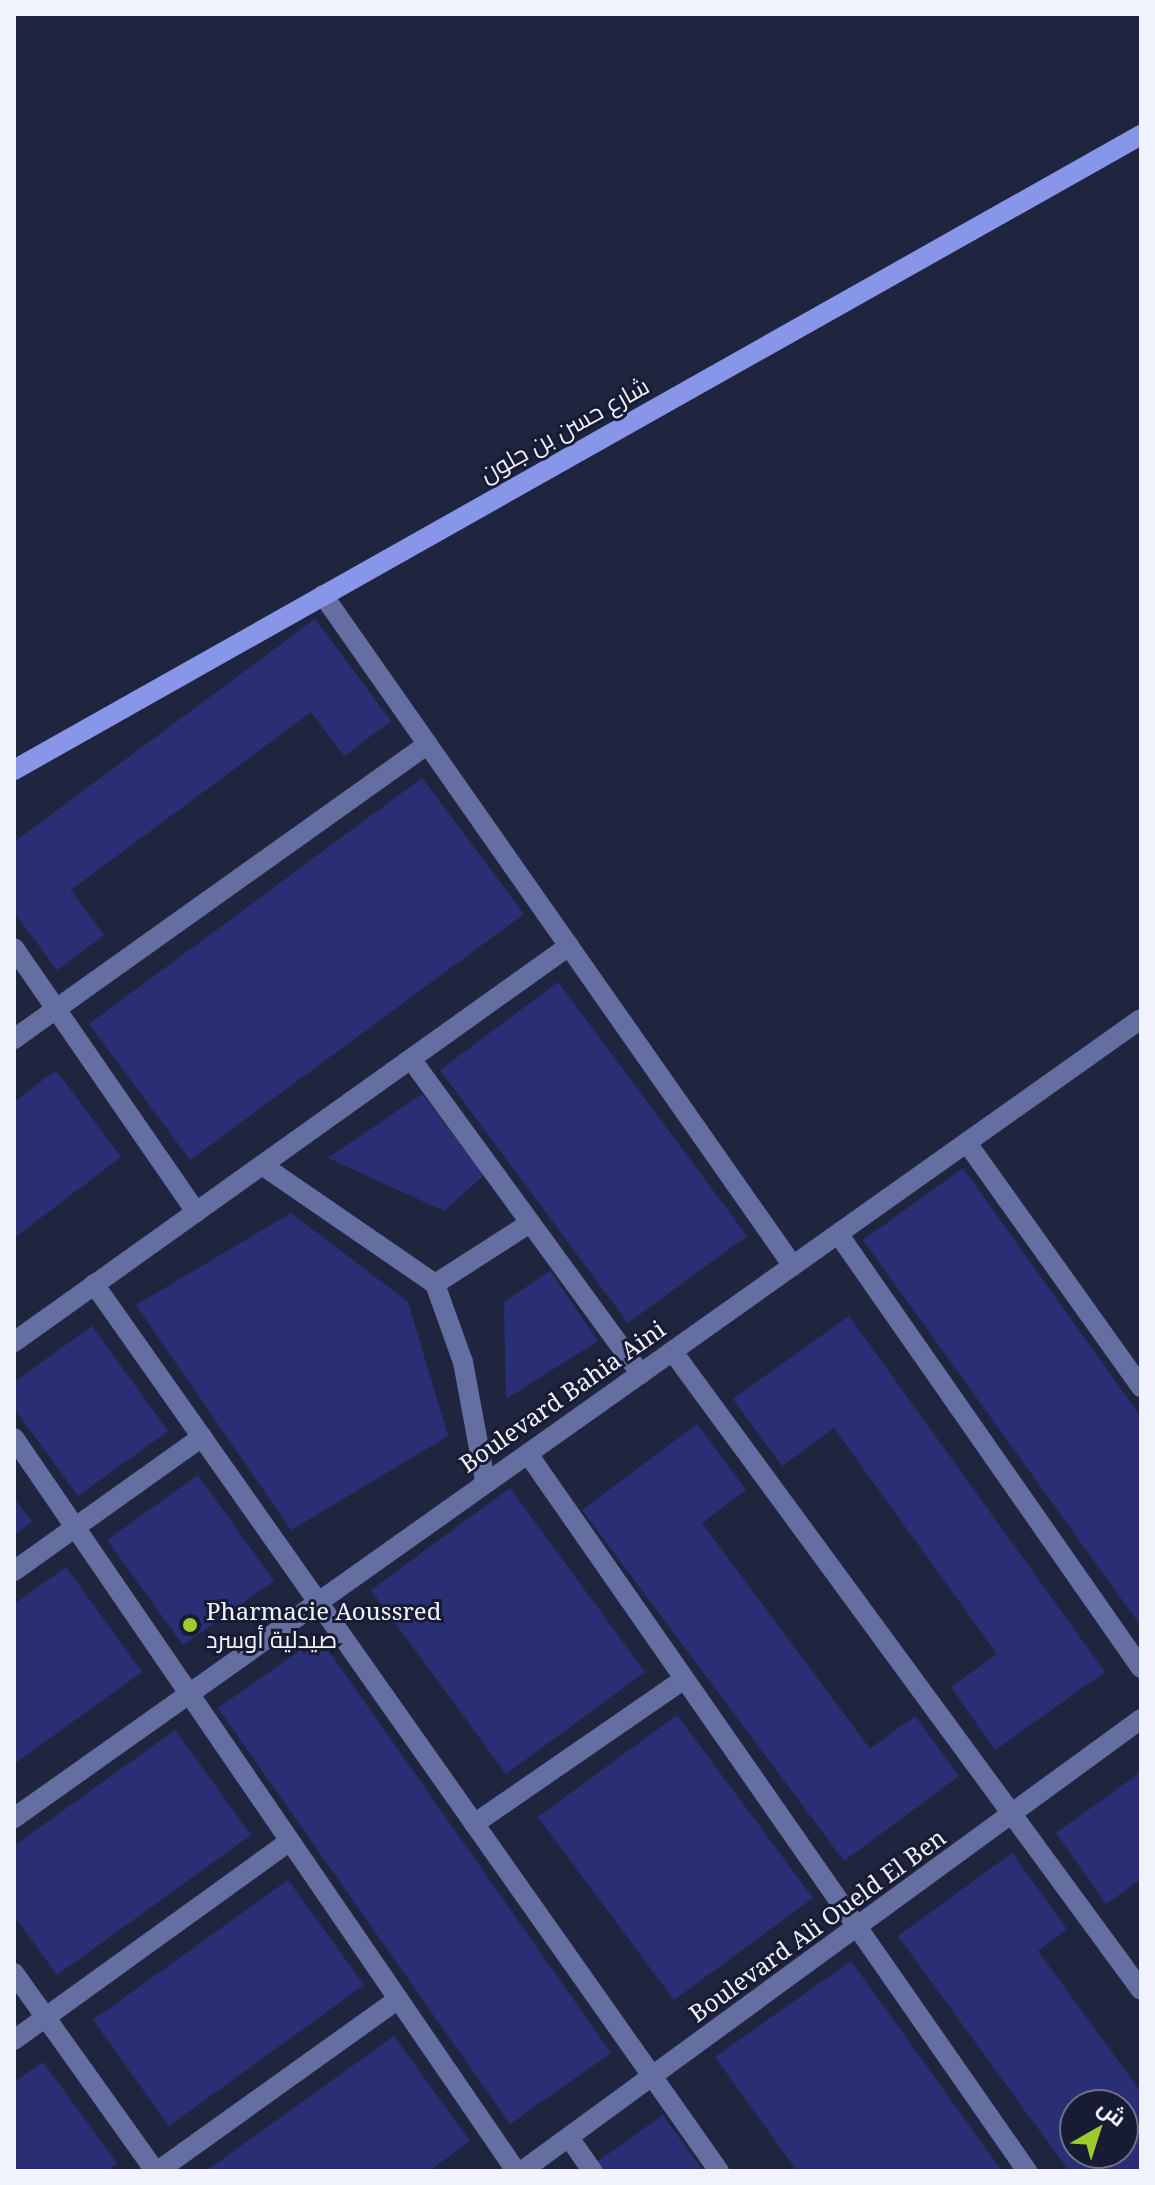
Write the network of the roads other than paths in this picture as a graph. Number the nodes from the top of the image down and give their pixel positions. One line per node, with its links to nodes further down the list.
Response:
1 (1141, 135): 2 (street, شارع حسن بن جلون)
2 (323, 595): 3 (street); 4 (street, شارع حسن بن جلون)
3 (428, 744): 5 (street); 7 (street)
4 (14, 770)
5 (569, 946): 10 (street); 16 (street)
6 (14, 948): 7 (street)
7 (56, 1009): 9 (street); 13 (street)
8 (1141, 1019): 11 (street, Boulevard Bahia Aini)
9 (14, 1039)
10 (411, 1059): 12 (street); 14 (street)
11 (967, 1143): 15 (street, Boulevard Bahia Aini); 22 (street)
12 (262, 1165): 13 (street); 18 (street)
13 (196, 1212): 17 (street)
14 (530, 1223): 18 (street); 21 (street)
15 (839, 1235): 16 (street, Boulevard Bahia Aini); 30 (street)
16 (793, 1266): 20 (street, Boulevard Bahia Aini)
17 (94, 1284): 19 (street); 23 (street)
18 (435, 1284): 26 (street)
19 (14, 1342)
20 (673, 1352): 21 (street, Boulevard Bahia Aini); 34 (street)
21 (641, 1374): 25 (street, Boulevard Bahia Aini)
22 (1141, 1387)
23 (202, 1437): 27 (street); 29 (street)
24 (14, 1438): 27 (street)
25 (528, 1454): 26 (street, Boulevard Bahia Aini); 31 (street)
26 (485, 1481): 29 (street, Boulevard Bahia Aini)
27 (75, 1527): 28 (street); 32 (street)
28 (14, 1571)
29 (319, 1602): 32 (street, Boulevard Bahia Aini); 36 (street)
30 (1141, 1668)
31 (684, 1679): 36 (street); 38 (street)
32 (190, 1694): 35 (street, Boulevard Bahia Aini); 37 (street)
33 (1141, 1719): 34 (street, Boulevard Ali Oueld El Ben)
34 (1012, 1814): 38 (street, Boulevard Ali Oueld El Ben); 40 (street)
35 (14, 1818)
36 (474, 1824): 44 (street)
37 (290, 1841): 41 (street); 42 (street)
38 (857, 1927): 44 (street, Boulevard Ali Oueld El Ben); 50 (street)
39 (14, 1973): 42 (street)
40 (1141, 1990)
41 (398, 1999): 46 (street); 47 (street)
42 (46, 2018): 43 (street); 46 (street)
43 (14, 2040)
44 (653, 2078): 45 (street, Boulevard Ali Oueld El Ben); 49 (street)
45 (570, 2139): 47 (street, Boulevard Ali Oueld El Ben); 48 (street)
46 (157, 2171)
47 (519, 2171)
48 (592, 2171)
49 (719, 2171)
50 (1027, 2171)

